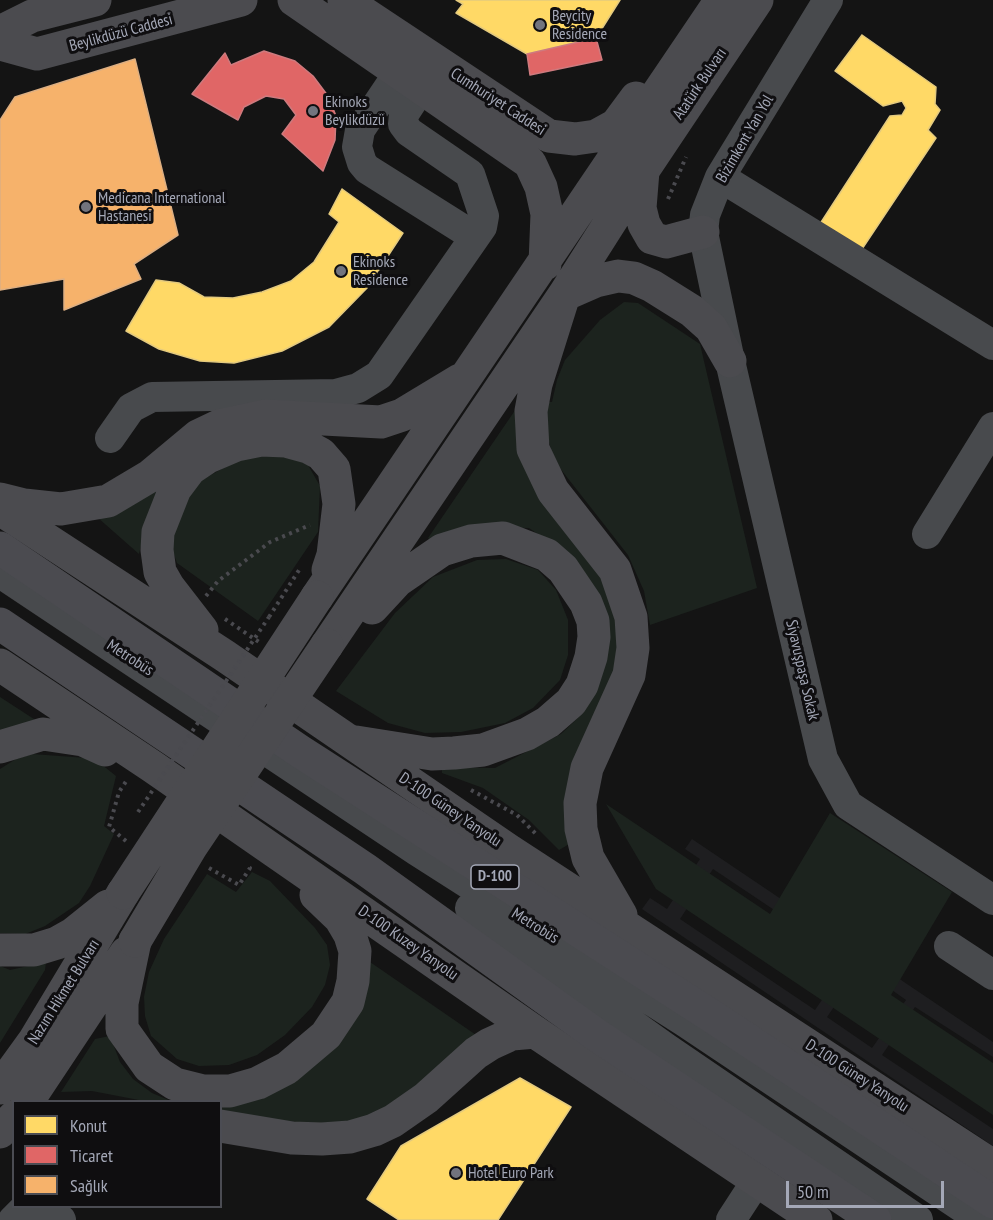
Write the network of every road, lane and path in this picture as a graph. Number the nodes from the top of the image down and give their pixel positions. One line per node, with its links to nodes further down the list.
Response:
1 (95, 0): 8 (main road)
2 (241, 0): 9 (main road, Beylikdüzü Caddesi)
3 (294, 0): 10 (main road, Cumhuriyet Caddesi)
4 (345, 0): 5 (main road, Cumhuriyet Caddesi)
5 (719, 0): 17 (main road)
6 (757, 0): 12 (main road, Atatürk Bulvarı)
7 (828, 0): 13 (street, Bizimkent Yan Yol)
8 (0, 32)
9 (0, 44)
10 (410, 80): 15 (street); 15 (street); 17 (main road, Cumhuriyet Caddesi)
11 (688, 153): 16 (path)
12 (644, 169): 16 (main road); 18 (main road, Atatürk Bulvarı)
13 (720, 177): 14 (street, Bizimkent Yan Yol); 19 (street)
14 (703, 232): 16 (main road); 20 (street, Bizimkent Yan Yol)
15 (475, 237): 23 (street)
16 (652, 238)
17 (545, 264): 21 (main road)
18 (564, 295): 20 (main road); 35 (main road); 50 (main road)
19 (993, 345)
20 (730, 361): 49 (street, Siyavuşpaşa Sokak)
21 (471, 372): 24 (main road); 31 (main road)
22 (993, 427): 27 (street)
23 (110, 438)
24 (0, 499)
25 (0, 509): 36 (main road, D-100 Güney Yanyolu)
26 (318, 524): 32 (path)
27 (927, 534)
28 (0, 548): 61 (highway, D-100)
29 (0, 573): 68 (street, Metrobüs)
30 (0, 589): 67 (street, Metrobüs)
31 (317, 597): 36 (main road); 48 (main road, bridge)
32 (200, 602)
33 (269, 617): 43 (path, bridge)
34 (0, 624): 66 (highway)
35 (327, 645): 38 (main road); 51 (main road, bridge)
36 (225, 656): 38 (main road, D-100 Güney Yanyolu)
37 (0, 665): 41 (main road, D-100 Kuzey Yanyolu)
38 (344, 740): 50 (main road, D-100 Güney Yanyolu)
39 (0, 747): 41 (main road)
40 (119, 773): 41 (path)
41 (141, 781): 42 (path); 44 (path); 45 (main road, D-100 Kuzey Yanyolu)
42 (156, 800)
43 (138, 812)
44 (124, 839)
45 (288, 862): 51 (main road); 55 (main road, D-100 Kuzey Yanyolu)
46 (253, 864): 47 (path)
47 (210, 869)
48 (123, 893): 53 (main road); 56 (main road, Nazım Hikmet Bulvarı)
49 (993, 900)
50 (629, 927): 59 (main road, D-100 Güney Yanyolu)
51 (135, 941): 57 (main road)
52 (949, 946): 54 (street)
53 (0, 950)
54 (993, 975)
55 (535, 1032): 58 (main road); 60 (main road, D-100 Kuzey Yanyolu)
56 (0, 1088)
57 (26, 1100)
58 (222, 1126)
59 (993, 1166)
60 (757, 1180): 64 (street); 65 (main road, D-100 Kuzey Yanyolu)
61 (993, 1202)
62 (13, 1220): 63 (street)
63 (61, 1220)
64 (730, 1220)
65 (816, 1220)
66 (875, 1220)
67 (918, 1220)
68 (981, 1220)

